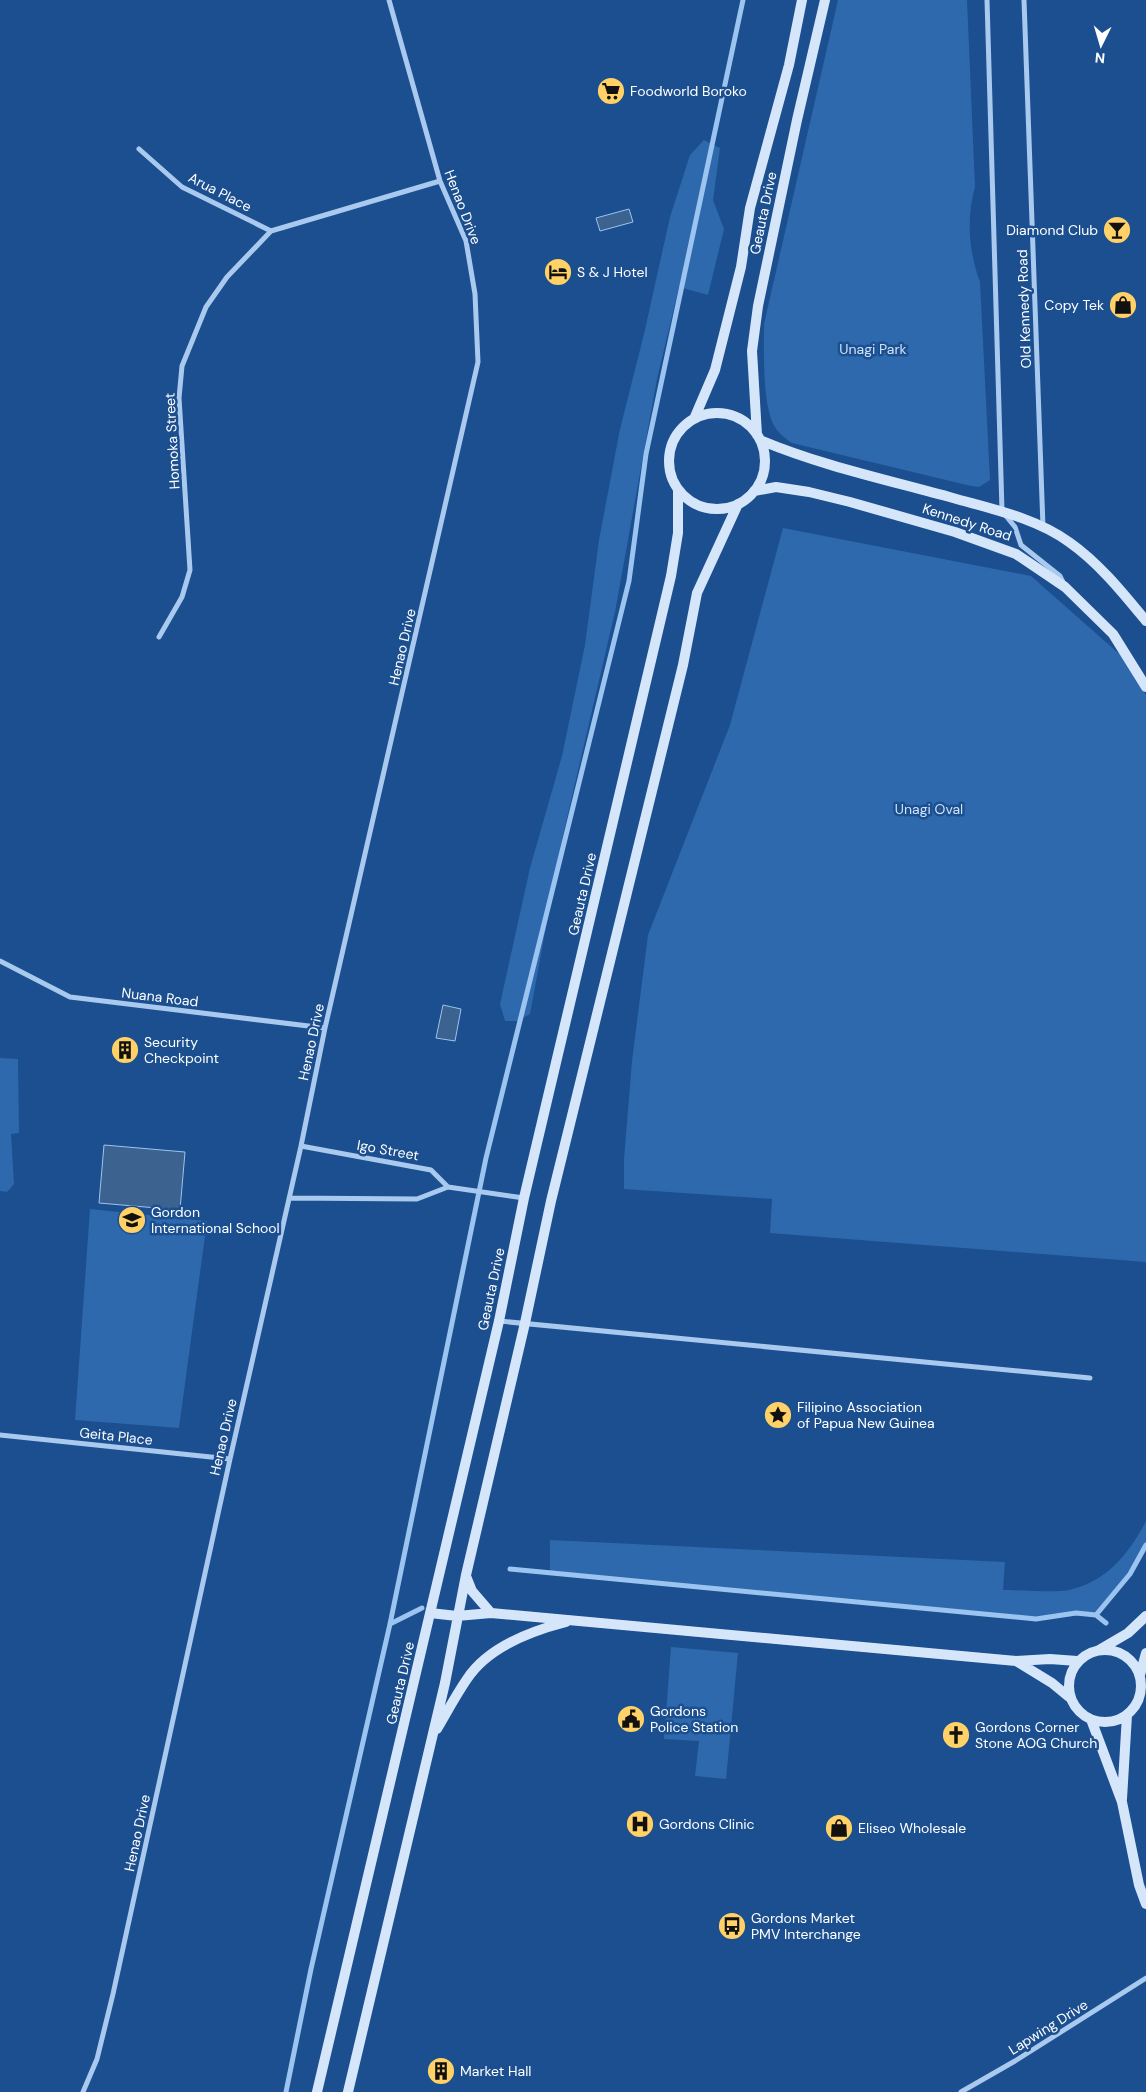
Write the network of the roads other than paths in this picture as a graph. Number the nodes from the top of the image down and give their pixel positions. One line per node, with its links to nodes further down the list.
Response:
1 (389, 0): 7 (street, Henao Drive)
2 (802, 0): 9 (main road, Geauta Drive)
3 (825, 0): 10 (main road, Geauta Drive)
4 (987, 0): 14 (street, Old Kennedy Road)
5 (1024, 0): 15 (street, Old Kennedy Road)
6 (138, 149): 8 (street, Arua Place)
7 (440, 181): 8 (street); 21 (street, Henao Drive)
8 (271, 230): 18 (street, Homoka Street)
9 (694, 419): 10 (main road); 11 (main road, Geauta Drive)
10 (759, 437): 12 (main road, Geauta Drive); 14 (main road, Kennedy Road)
11 (678, 489): 13 (main road, Geauta Drive); 25 (main road, Geauta Drive)
12 (754, 492): 13 (main road, Geauta Drive); 16 (main road, Kennedy Road)
13 (738, 504): 27 (main road, Geauta Drive)
14 (1002, 512): 15 (main road, Kennedy Road); 16 (street)
15 (1043, 527): 17 (main road, Kennedy Road)
16 (1065, 587): 19 (main road, Kennedy Road)
17 (1146, 621)
18 (159, 637)
19 (1146, 687)
20 (0, 961): 21 (street, Nuana Road)
21 (325, 1028): 22 (street, Henao Drive)
22 (301, 1146): 23 (street, Igo Street); 24 (street, Henao Drive)
23 (448, 1187): 24 (street); 25 (street)
24 (289, 1198): 30 (street, Henao Drive)
25 (524, 1198): 26 (main road, Geauta Drive)
26 (499, 1321): 27 (street); 32 (main road, Geauta Drive)
27 (525, 1323): 28 (street); 31 (main road, Geauta Drive)
28 (1090, 1378)
29 (0, 1436): 30 (street, Geita Place)
30 (230, 1458): 49 (street, Henao Drive)
31 (466, 1576): 33 (main road); 34 (main road, Geauta Drive)
32 (430, 1613): 34 (main road); 50 (main road, Geauta Drive)
33 (491, 1613): 34 (main road); 36 (main road)
34 (457, 1616): 45 (main road, Geauta Drive)
35 (1146, 1616): 37 (main road)
36 (575, 1620): 39 (main road); 45 (main road)
37 (1098, 1650): 40 (main road); 41 (main road)
38 (1146, 1653): 41 (main road)
39 (1016, 1661): 40 (main road); 42 (main road)
40 (1077, 1661): 42 (main road)
41 (1140, 1675): 43 (main road)
42 (1070, 1697): 44 (main road)
43 (1127, 1715): 44 (main road); 46 (main road)
44 (1092, 1722): 46 (main road)
45 (432, 1738): 51 (main road, Geauta Drive)
46 (1122, 1802): 47 (main road)
47 (1146, 1904)
48 (1146, 1978): 52 (street, Lapwing Drive)
49 (83, 2092)
50 (318, 2092)
51 (348, 2092)
52 (961, 2092)

